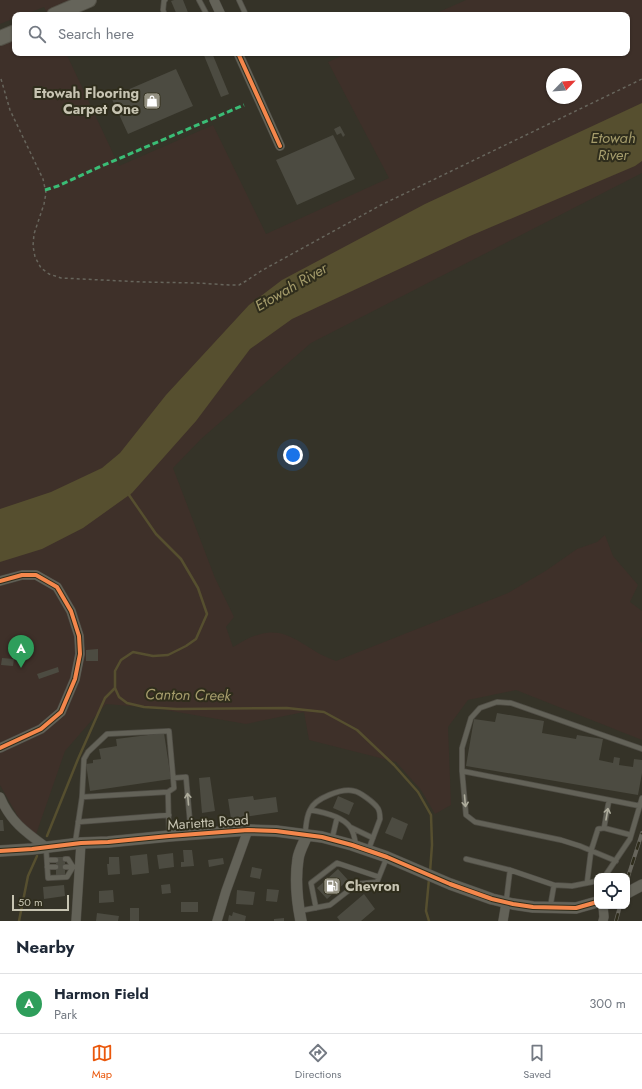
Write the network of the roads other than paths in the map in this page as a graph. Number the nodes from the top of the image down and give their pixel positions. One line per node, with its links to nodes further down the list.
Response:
1 (89, 0): 6 (main road)
2 (165, 0): 7 (lane)
3 (199, 0): 8 (lane)
4 (214, 0): 9 (street)
5 (239, 0): 10 (lane)
6 (61, 12)
7 (164, 12)
8 (205, 12)
9 (220, 12)
10 (245, 12)
11 (12, 33): 12 (main road)
12 (0, 38)
13 (239, 56): 14 (street)
14 (280, 146)
15 (0, 582): 16 (street)
16 (0, 748)
17 (642, 749): 18 (lane)
18 (462, 771): 24 (lane); 44 (lane, one-way to 44)
19 (173, 778): 20 (lane); 22 (lane); 33 (lane, one-way to 19)
20 (168, 792): 22 (lane); 27 (lane)
21 (0, 797): 41 (street)
22 (82, 797): 29 (lane)
23 (642, 798): 25 (lane)
24 (609, 800): 25 (lane); 31 (lane, one-way to 24)
25 (640, 806): 35 (lane)
26 (310, 810): 28 (lane); 34 (lane); 37 (lane)
27 (169, 815): 29 (lane); 36 (lane)
28 (337, 818): 30 (lane); 38 (lane)
29 (78, 822): 39 (lane)
30 (350, 827): 37 (lane); 40 (lane)
31 (604, 828): 35 (lane); 44 (lane)
32 (248, 830): 33 (street, Marietta Road); 34 (street, Marietta Road); 70 (street)
33 (191, 834): 36 (street, Marietta Road)
34 (306, 835): 38 (street, Marietta Road); 68 (street)
35 (631, 835): 50 (lane)
36 (170, 836): 39 (street, Marietta Road)
37 (373, 838): 43 (lane)
38 (332, 839): 40 (street, Marietta Road)
39 (78, 843): 41 (street, Marietta Road); 54 (street)
40 (356, 846): 43 (street, Marietta Road)
41 (46, 847): 42 (street, Marietta Road); 48 (lane)
42 (0, 851)
43 (368, 851): 45 (street, Marietta Road)
44 (592, 851): 50 (lane); 59 (lane)
45 (387, 857): 57 (lane); 63 (street, Marietta Road)
46 (65, 859): 54 (lane)
47 (466, 859): 55 (lane)
48 (47, 860): 49 (lane); 51 (lane)
49 (56, 860)
50 (616, 861): 56 (lane)
51 (47, 867): 52 (lane); 54 (lane)
52 (56, 867)
53 (65, 867): 54 (lane)
54 (76, 867): 69 (street)
55 (510, 870): 60 (lane); 63 (lane)
56 (607, 873)
57 (379, 877): 65 (lane); 65 (lane)
58 (594, 882): 59 (lane)
59 (586, 883): 60 (lane)
60 (554, 885): 66 (lane)
61 (642, 885): 62 (street)
62 (630, 891)
63 (506, 903): 66 (street, Marietta Road); 71 (street)
64 (594, 903): 66 (street, Marietta Road)
65 (316, 908): 68 (lane)
66 (550, 908)
67 (603, 909): 72 (street)
68 (300, 916)
69 (76, 921)
70 (217, 921)
71 (503, 921)
72 (602, 921)

